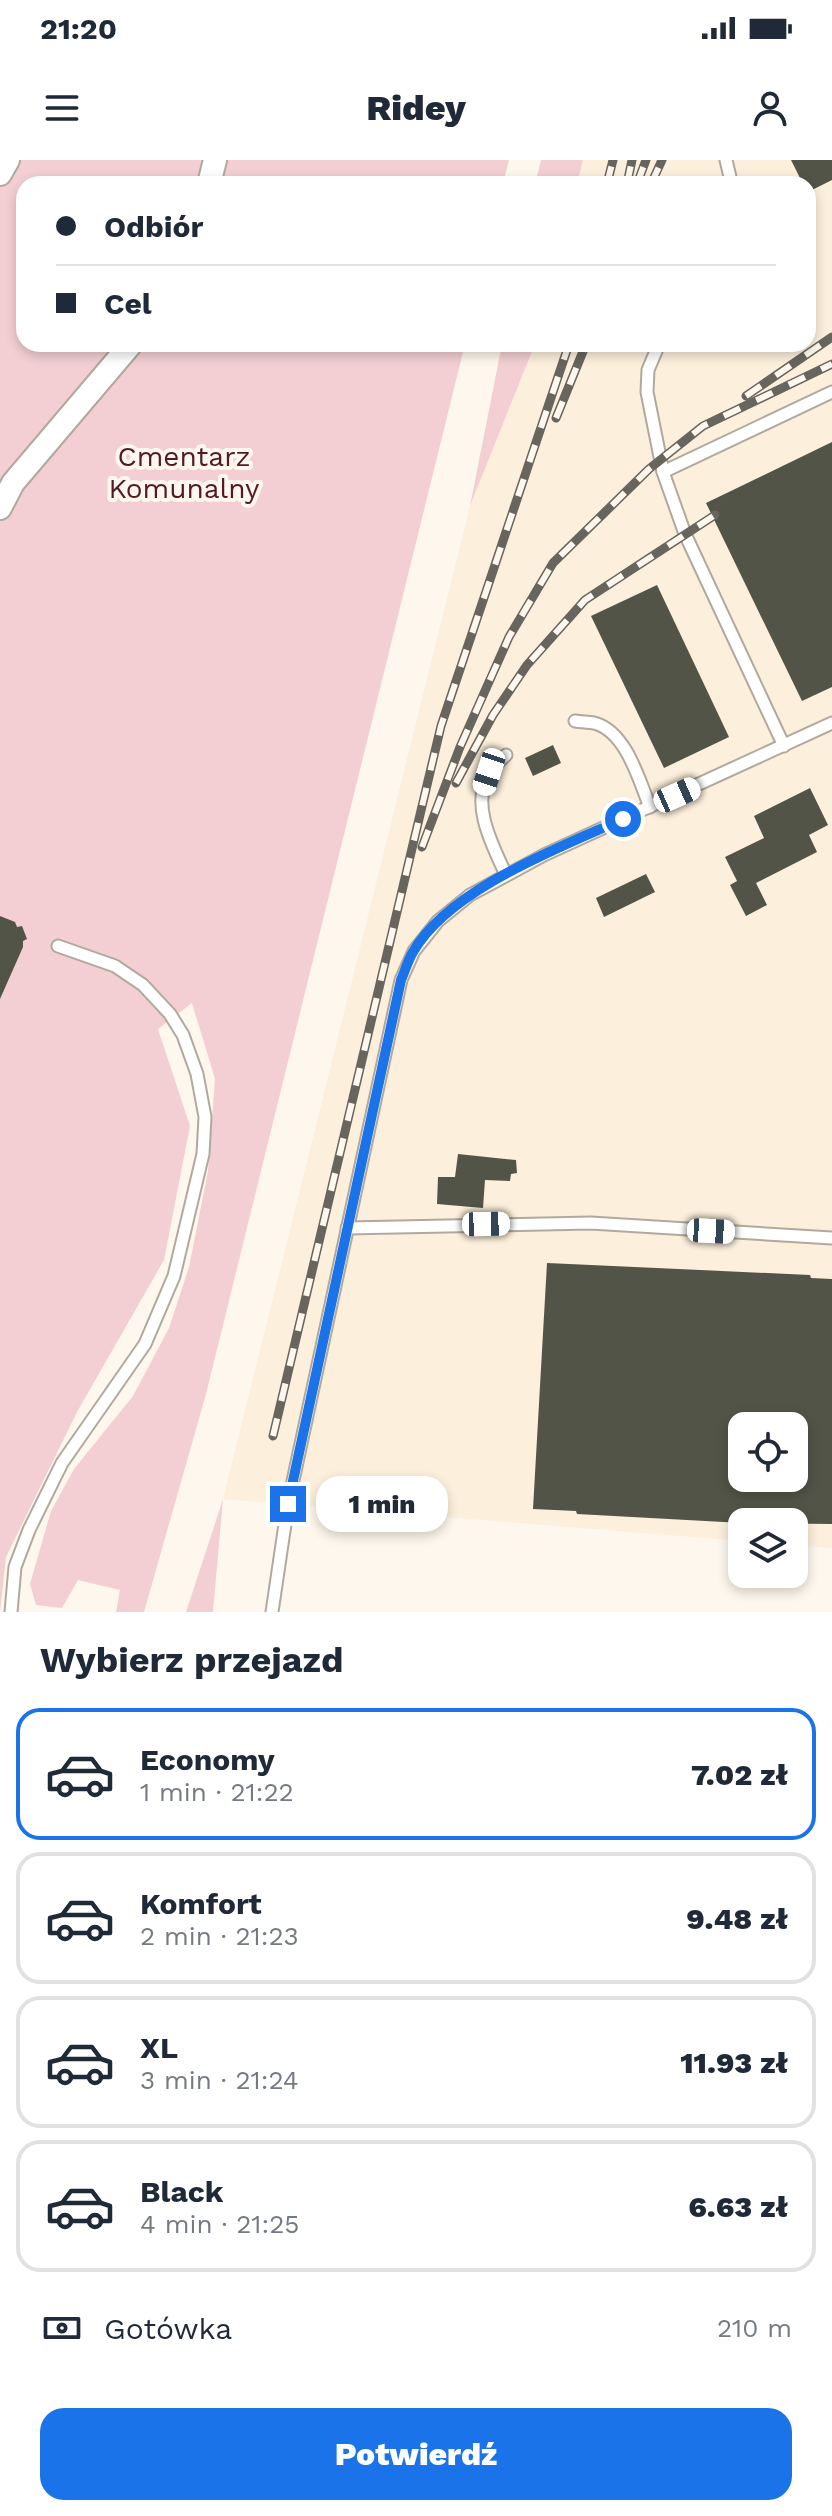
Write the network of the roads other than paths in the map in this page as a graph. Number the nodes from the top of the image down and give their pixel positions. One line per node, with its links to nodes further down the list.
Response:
1 (8, 160): 2 (street)
2 (0, 174)
3 (124, 352): 7 (street)
4 (656, 352): 6 (lane)
5 (832, 392): 6 (lane)
6 (663, 472): 10 (lane)
7 (0, 508)
8 (575, 721): 12 (lane)
9 (832, 723): 10 (lane)
10 (784, 746): 12 (lane)
11 (506, 755): 13 (lane)
12 (650, 807): 13 (lane)
13 (506, 875): 15 (lane)
14 (58, 946): 17 (lane)
15 (347, 1228): 16 (lane); 18 (lane)
16 (832, 1238)
17 (11, 1612)
18 (272, 1612)

